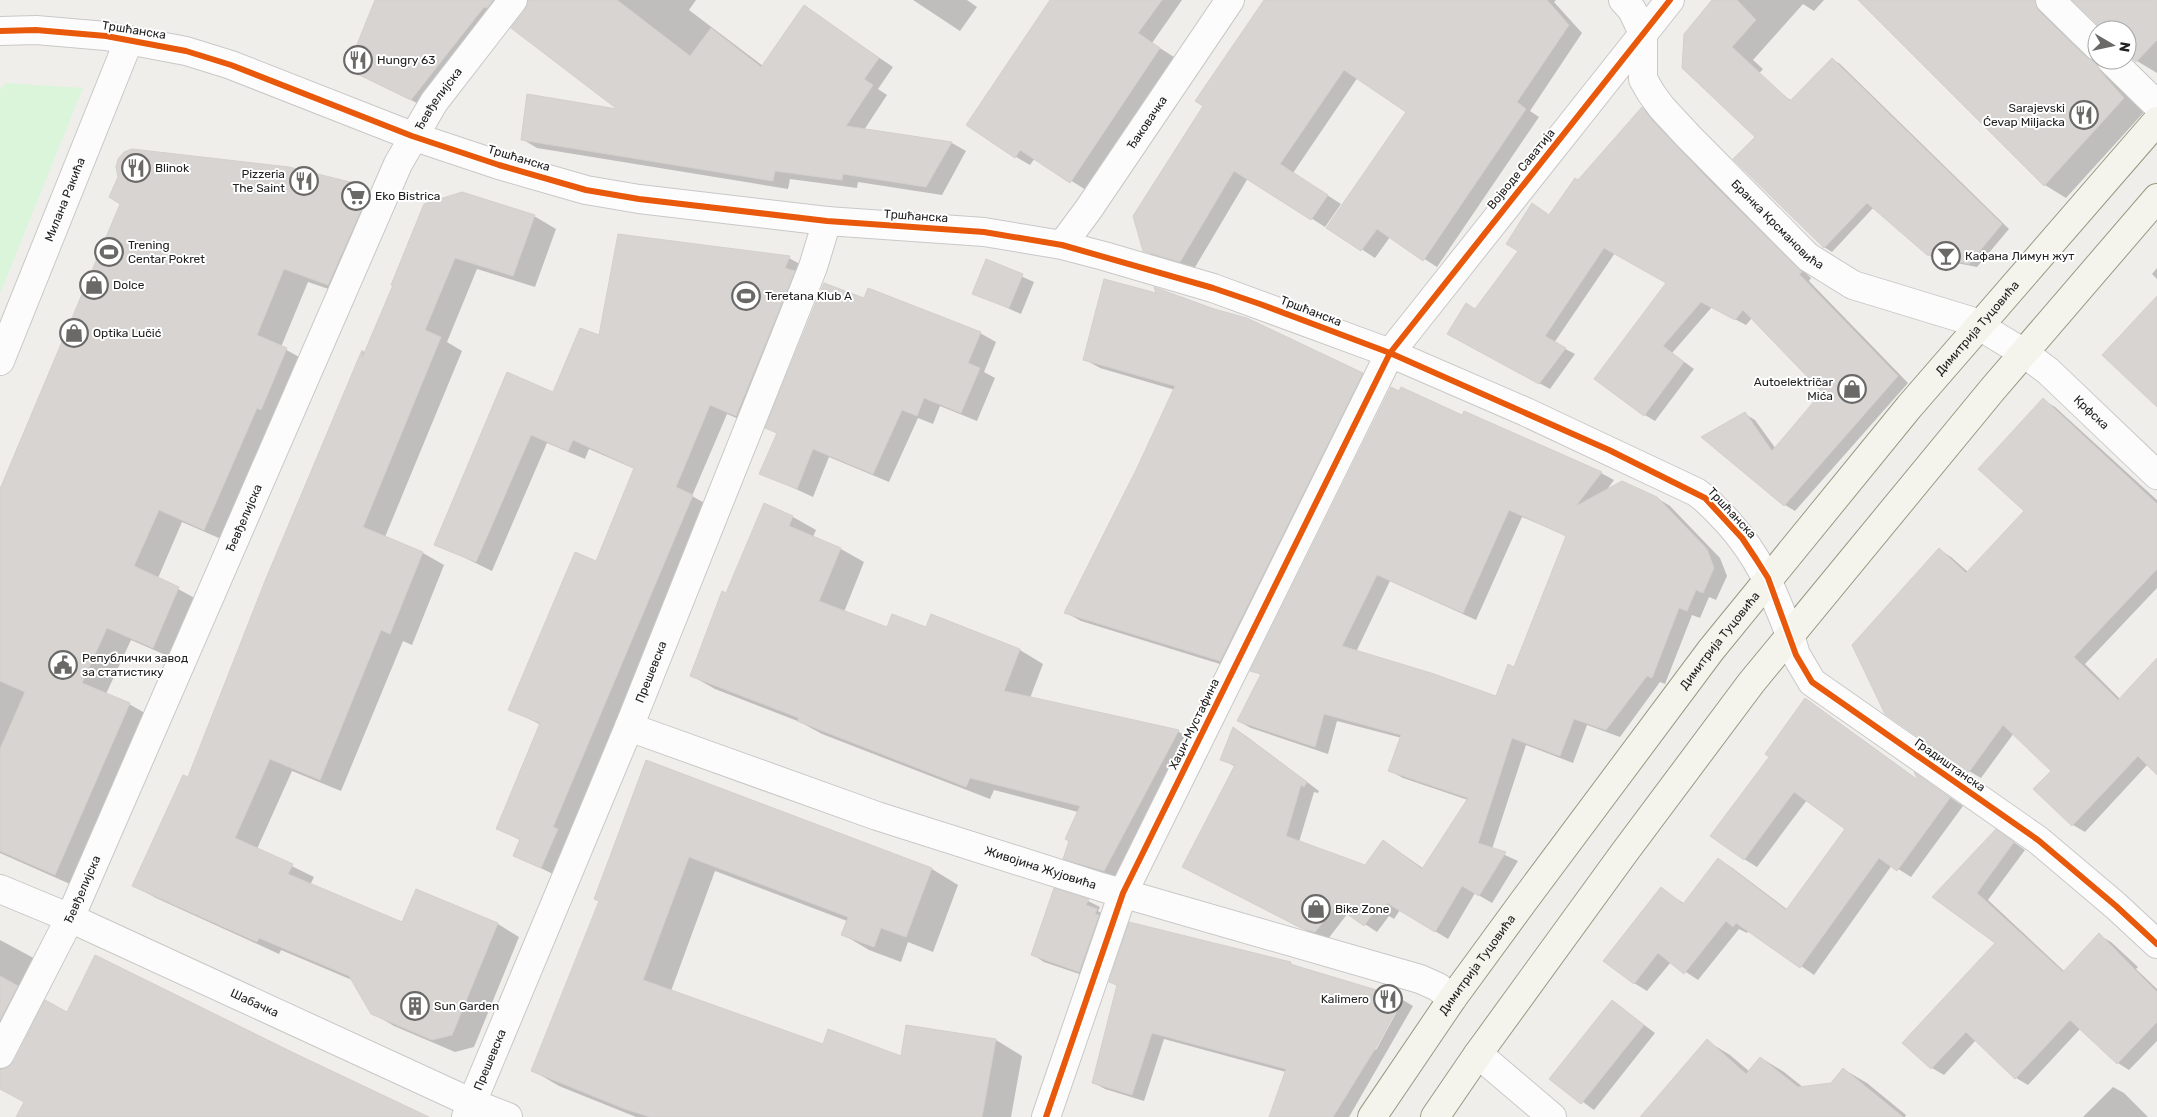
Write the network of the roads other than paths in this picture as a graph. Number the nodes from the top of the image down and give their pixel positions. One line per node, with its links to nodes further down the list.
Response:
1 (513, 0): 13 (street, Ђевђелијска)
2 (1230, 0): 16 (street, Ђаковачка)
3 (1623, 0): 7 (street, Бранка Крсмановића)
4 (1670, 0): 7 (street, Војводе Саватија)
5 (2050, 0): 8 (street)
6 (0, 31): 9 (street, Тршћанска)
7 (1643, 33): 17 (street, Бранка Крсмановића); 18 (street, Војводе Саватија)
8 (2087, 36)
9 (129, 40): 13 (street, Тршћанска); 20 (street, Милана Ракића)
10 (2122, 70): 11 (street)
11 (2157, 105)
12 (2157, 121): 17 (main road, Димитрија Туцовића)
13 (412, 136): 15 (street, Тршћанска); 27 (street, Ђевђелијска)
14 (2157, 198): 19 (main road)
15 (827, 221): 16 (street, Тршћанска); 24 (street, Прешевска)
16 (1062, 245): 18 (street, Тршћанска)
17 (1979, 325): 19 (street, Бранка Крсмановића); 22 (main road, Димитрија Туцовића)
18 (1390, 353): 22 (street, Тршћанска); 26 (street, Хаџи-Мустафина)
19 (2024, 353): 21 (street, Крфска); 23 (main road)
20 (0, 361)
21 (2157, 475)
22 (1768, 578): 23 (street, Градиштанска); 29 (main road, Димитрија Туцовића)
23 (1790, 635): 28 (street, Градиштанска); 31 (main road)
24 (629, 727): 26 (street, Живојина Жујовића); 32 (street, Прешевска)
25 (0, 888): 27 (street, Шабачка)
26 (1123, 893): 29 (street, Живојина Жујовића); 34 (street, Хаџи-Мустафина)
27 (70, 918): 30 (street, Ђевђелијска); 32 (street, Шабачка)
28 (2157, 944)
29 (1452, 999): 35 (main road, Димитрија Туцовића)
30 (0, 1054)
31 (1478, 1054): 36 (main road); 37 (street)
32 (469, 1110): 33 (street, Шабачка)
33 (508, 1117)
34 (1046, 1117)
35 (1372, 1117)
36 (1435, 1117)
37 (1552, 1117)

